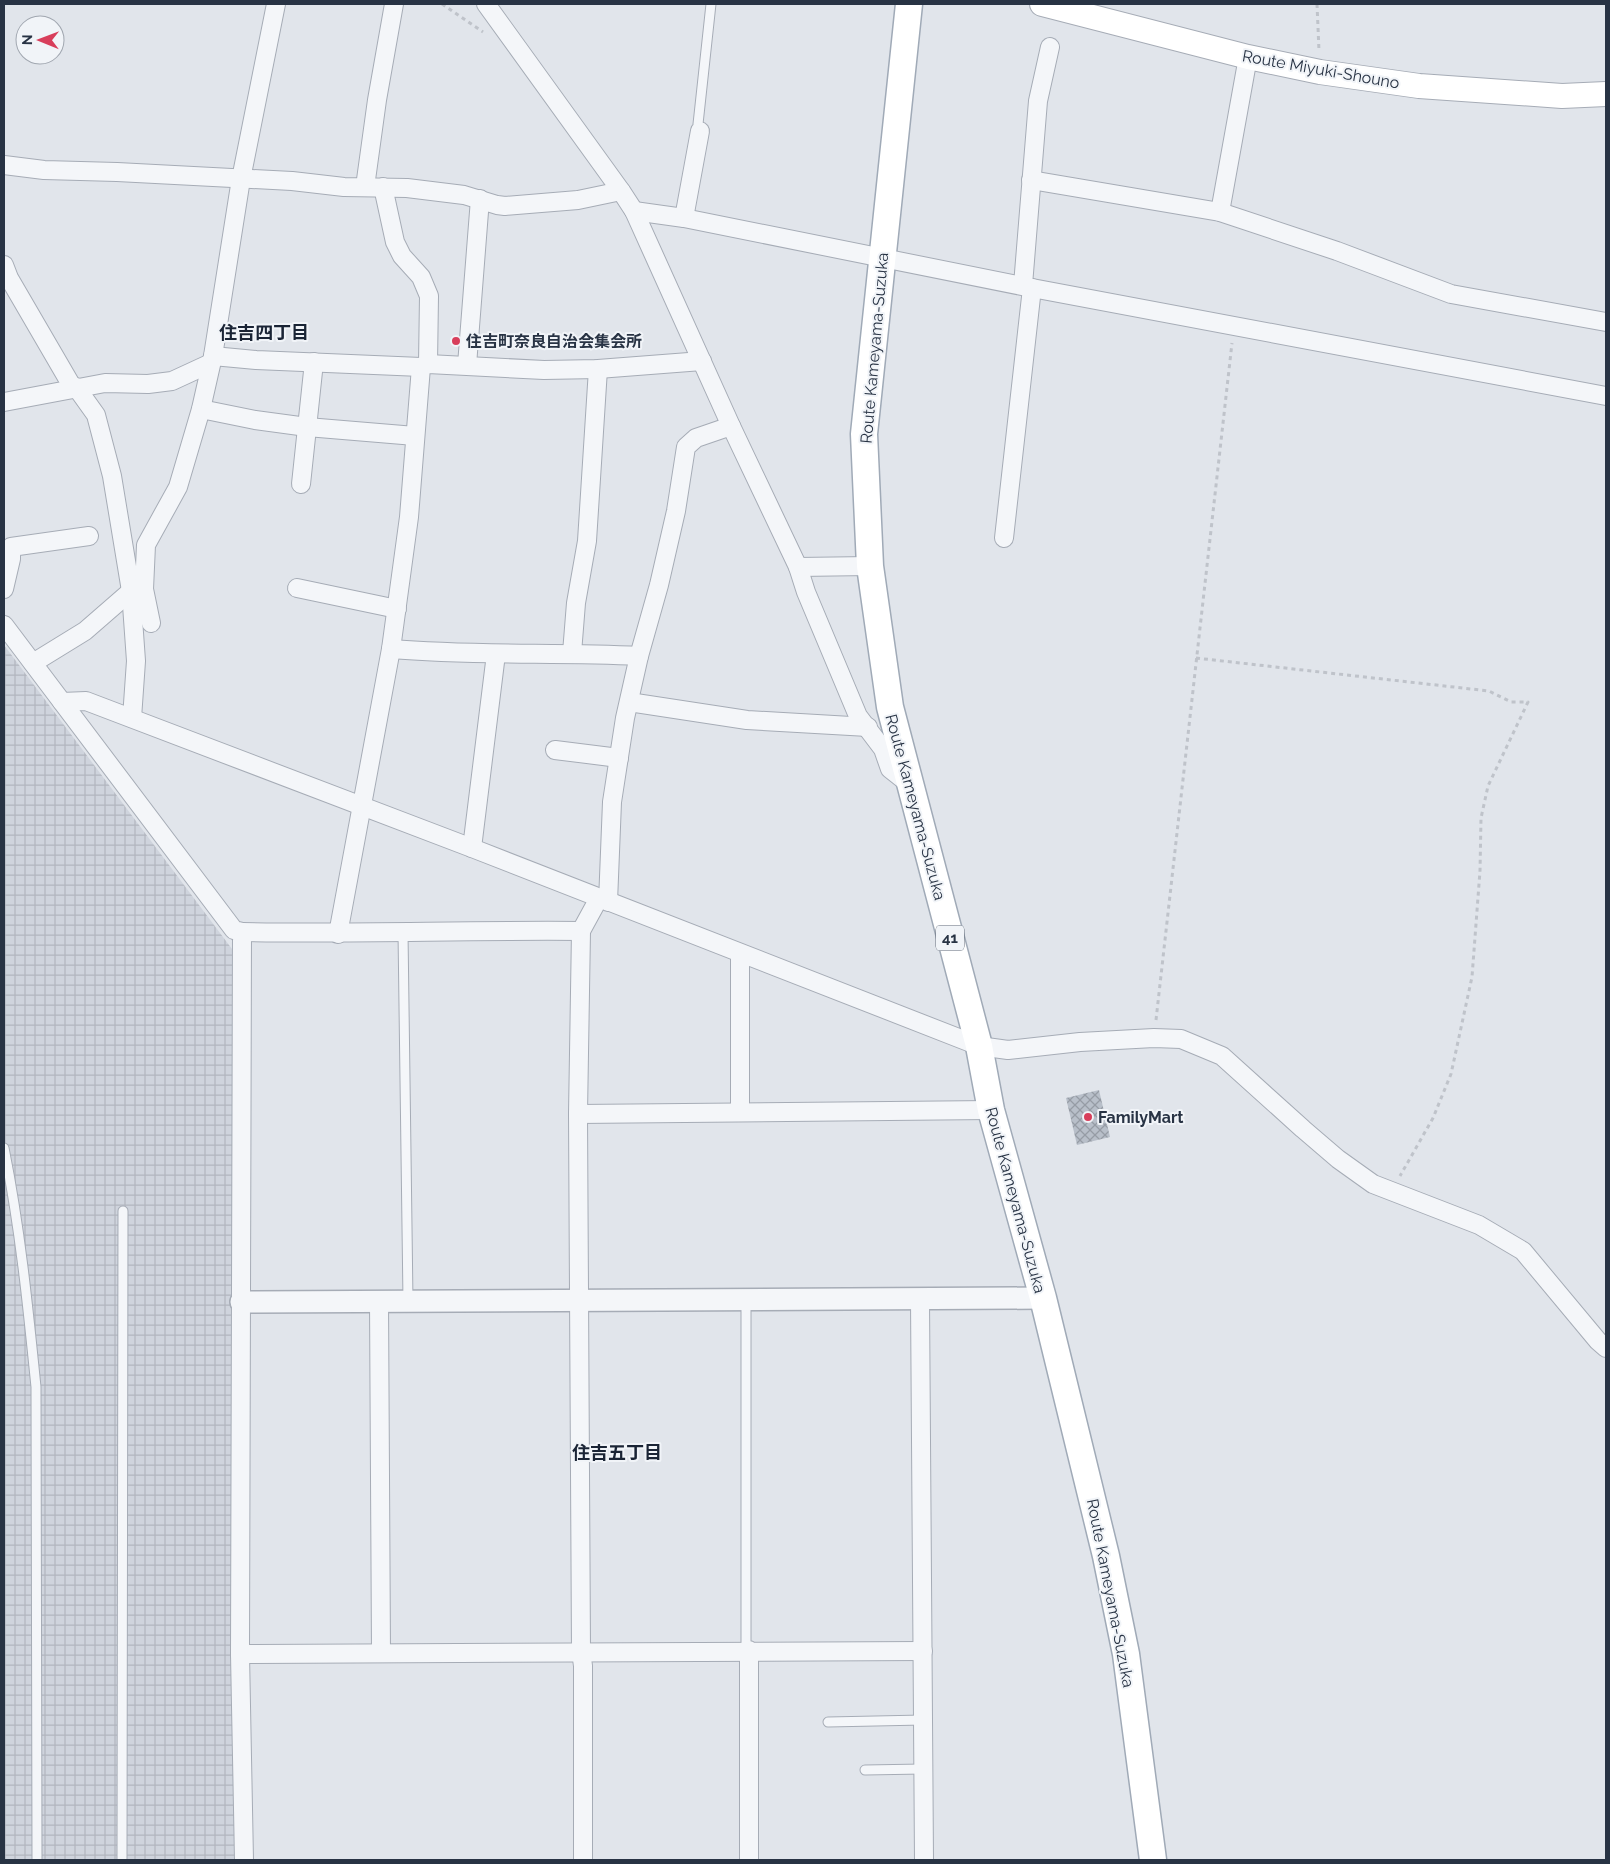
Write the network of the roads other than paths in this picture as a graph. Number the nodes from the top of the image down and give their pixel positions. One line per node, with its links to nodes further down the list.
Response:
1 (276, 4): 12 (street)
2 (394, 4): 14 (street)
3 (486, 4): 16 (street)
4 (711, 4): 10 (lane)
5 (909, 4): 21 (main road, Route Kameyama-Suzuka / 41)
6 (1042, 4): 8 (main road, Route Miyuki-Shouno)
7 (1050, 47): 13 (street)
8 (1248, 57): 9 (main road, Route Miyuki-Shouno); 19 (street)
9 (1606, 94)
10 (700, 131): 20 (street)
11 (4, 164): 12 (street)
12 (241, 179): 14 (street); 25 (street)
13 (1031, 180): 19 (street); 23 (street)
14 (365, 187): 15 (street)
15 (383, 187): 17 (street); 28 (street)
16 (621, 190): 17 (street); 18 (street)
17 (480, 199): 29 (street)
18 (634, 211): 20 (street); 26 (street)
19 (1220, 212): 24 (street)
20 (684, 218): 21 (street)
21 (882, 257): 23 (street); 41 (main road, Route Kameyama-Suzuka / 41)
22 (4, 266): 31 (street)
23 (1027, 286): 32 (street); 40 (street)
24 (1606, 322)
25 (212, 359): 27 (street); 31 (street); 34 (street)
26 (702, 361): 30 (street); 35 (street)
27 (314, 362): 28 (street); 36 (street)
28 (425, 365): 29 (street); 37 (street)
29 (467, 365): 30 (street)
30 (598, 369): 50 (street)
31 (74, 388): 33 (street); 45 (street)
32 (1606, 396)
33 (4, 402)
34 (201, 409): 36 (street); 45 (street)
35 (731, 426): 42 (street); 52 (street)
36 (307, 427): 37 (street); 38 (street)
37 (415, 436): 46 (street)
38 (301, 484)
39 (89, 536): 43 (street)
40 (1004, 538)
41 (870, 566): 42 (street); 60 (main road, Route Kameyama-Suzuka / 41)
42 (798, 568): 57 (street)
43 (4, 588)
44 (297, 588): 46 (street)
45 (138, 590): 47 (street); 53 (street); 56 (street)
46 (397, 609): 49 (street)
47 (151, 623)
48 (4, 625): 53 (street)
49 (392, 649): 51 (street); 61 (street)
50 (572, 653): 51 (street); 52 (street)
51 (496, 654): 62 (street)
52 (639, 656): 55 (street)
53 (33, 663): 54 (street)
54 (62, 702): 56 (street); 65 (street)
55 (628, 702): 57 (street); 59 (street)
56 (132, 718): 61 (street)
57 (868, 727): 60 (street)
58 (555, 750): 59 (street)
59 (619, 758): 63 (street)
60 (909, 784): 69 (main road, Route Kameyama-Suzuka / 41)
61 (363, 806): 62 (street); 67 (street)
62 (472, 848): 63 (street)
63 (603, 900): 64 (street); 68 (street)
64 (581, 931): 66 (street); 72 (street)
65 (242, 932): 67 (street); 81 (street)
66 (403, 932): 67 (street); 80 (lane)
67 (338, 934)
68 (740, 954): 69 (street); 71 (street)
69 (979, 1046): 70 (main road, Route Kameyama-Suzuka / 41); 82 (street)
70 (991, 1110): 71 (street); 75 (main road, Route Kameyama-Suzuka / 41)
71 (740, 1112): 72 (street)
72 (578, 1114): 76 (street)
73 (4, 1148): 92 (lane)
74 (122, 1211): 93 (lane)
75 (1043, 1298): 78 (street); 98 (main road, Route Kameyama-Suzuka / 41)
76 (580, 1300): 77 (street); 80 (street); 85 (street)
77 (746, 1300): 78 (street); 83 (lane)
78 (920, 1300): 84 (street)
79 (378, 1301): 80 (street); 81 (street); 86 (street)
80 (408, 1301)
81 (241, 1302): 87 (street)
82 (1606, 1348)
83 (747, 1650): 84 (street); 85 (street); 96 (street)
84 (923, 1650): 88 (street)
85 (581, 1652): 86 (street); 95 (street)
86 (381, 1653): 87 (street)
87 (240, 1654): 94 (street)
88 (923, 1720): 89 (lane); 90 (street)
89 (828, 1722)
90 (923, 1769): 91 (lane); 97 (street)
91 (865, 1770)
92 (37, 1860)
93 (122, 1860)
94 (244, 1860)
95 (583, 1860)
96 (749, 1860)
97 (924, 1860)
98 (1153, 1860)

